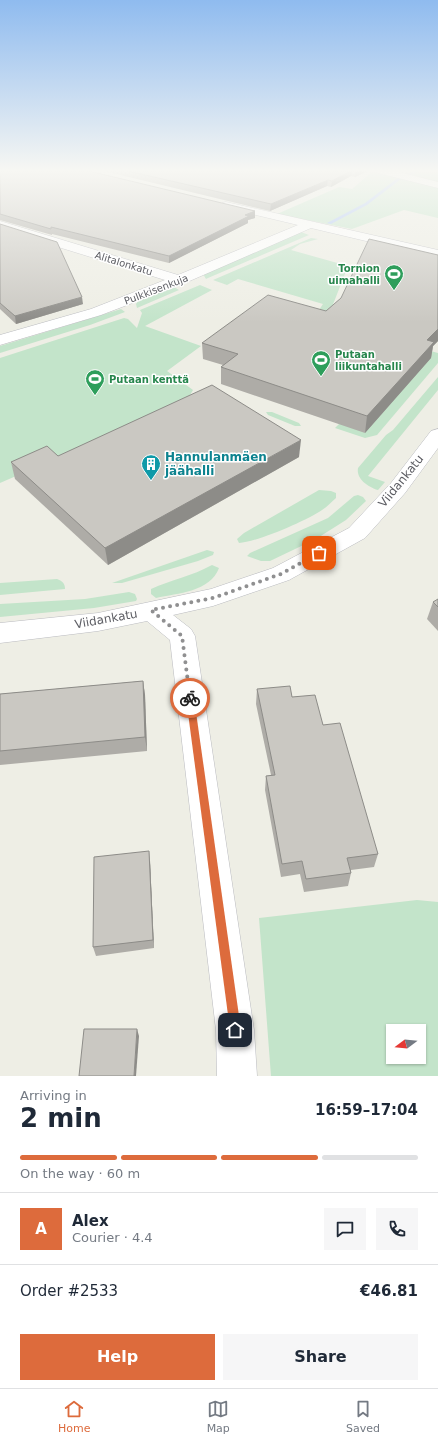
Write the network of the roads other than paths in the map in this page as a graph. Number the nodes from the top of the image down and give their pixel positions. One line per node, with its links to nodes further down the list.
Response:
1 (292, 221): 3 (street)
2 (0, 225): 5 (street, Alitalonkatu)
3 (308, 225): 4 (street); 5 (street, Pulkkisenkuja)
4 (438, 254)
5 (180, 280): 6 (street, Pulkkisenkuja)
6 (0, 340)
7 (438, 435): 8 (street, Viidankatu)
8 (151, 610): 9 (street, Viidankatu); 10 (street)
9 (0, 633)
10 (237, 1076)

